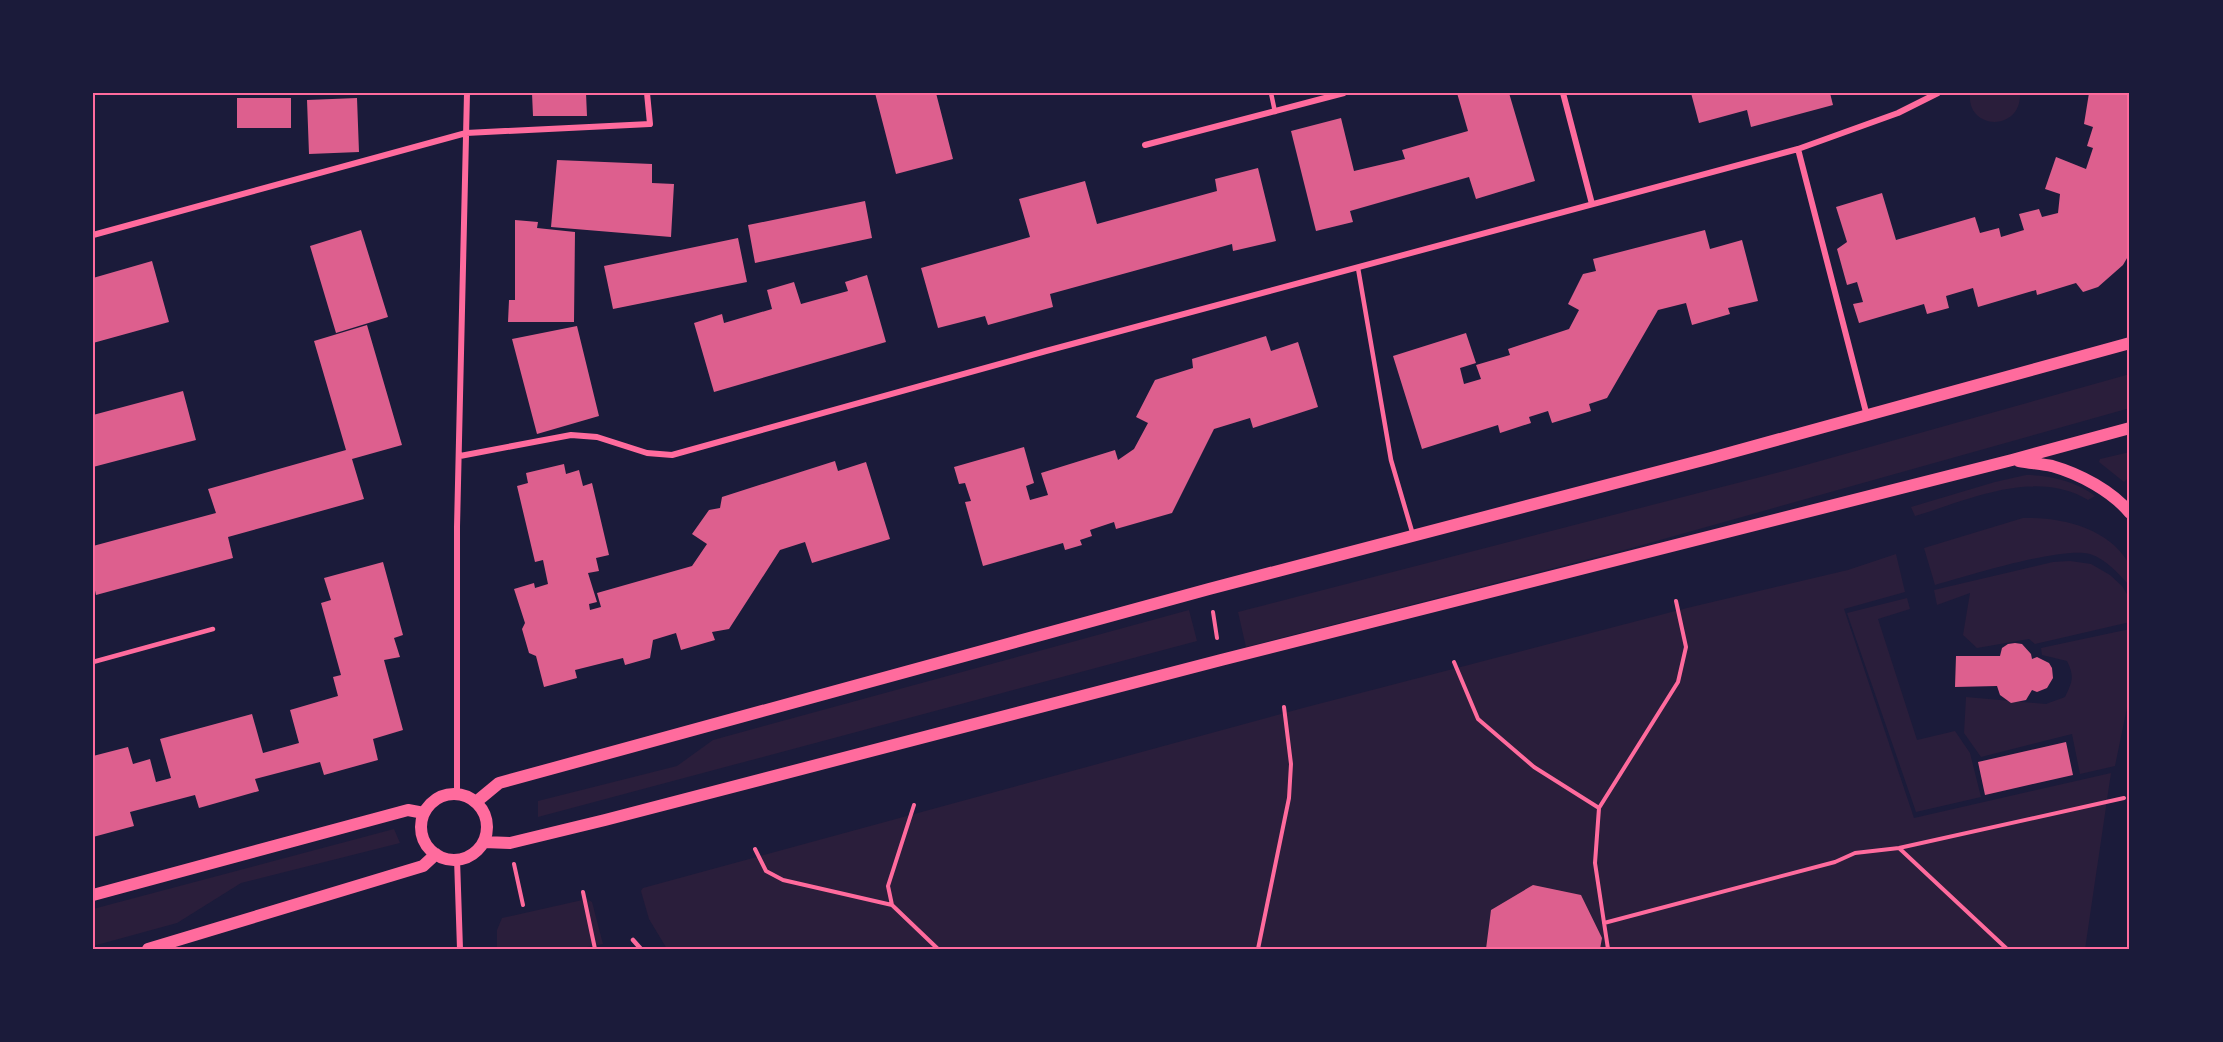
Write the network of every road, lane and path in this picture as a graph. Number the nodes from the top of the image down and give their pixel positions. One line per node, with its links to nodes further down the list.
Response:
1 (467, 93): 8 (street)
2 (647, 93): 8 (street)
3 (1271, 93): 7 (lane)
4 (1344, 93): 7 (street)
5 (1563, 93): 11 (street)
6 (1938, 93): 10 (street)
7 (1275, 112): 9 (street)
8 (466, 133): 12 (street); 17 (street)
9 (1145, 145)
10 (1798, 149): 11 (street); 15 (street)
11 (1592, 204): 13 (street)
12 (93, 235)
13 (1358, 268): 17 (street); 20 (lane)
14 (2130, 344): 15 (main road)
15 (1867, 416): 20 (main road)
16 (2130, 428): 18 (main road)
17 (460, 456): 28 (street)
18 (2012, 460): 19 (main road); 35 (main road)
19 (2130, 513)
20 (1413, 535): 30 (main road)
21 (1676, 601): 32 (path)
22 (1212, 608): 24 (path)
23 (213, 629): 25 (lane)
24 (1219, 644)
25 (93, 662)
26 (1454, 662): 32 (path)
27 (1284, 707): 51 (path)
28 (457, 794): 30 (main road); 33 (main road)
29 (2124, 798): 36 (path)
30 (476, 802): 34 (main road)
31 (914, 805): 43 (path)
32 (1599, 808): 44 (path)
33 (424, 813): 38 (main road); 41 (main road)
34 (484, 842): 35 (main road); 39 (main road)
35 (510, 843): 42 (path)
36 (1899, 848): 44 (path); 53 (path)
37 (755, 849): 43 (path)
38 (436, 854): 39 (main road); 46 (main road)
39 (457, 859): 47 (street)
40 (583, 892): 48 (path)
41 (93, 895)
42 (523, 905)
43 (892, 905): 50 (path)
44 (1604, 923): 52 (path)
45 (633, 940): 49 (lane)
46 (148, 949)
47 (460, 949)
48 (595, 949)
49 (641, 949)
50 (938, 949)
51 (1258, 949)
52 (1608, 949)
53 (2007, 949)

